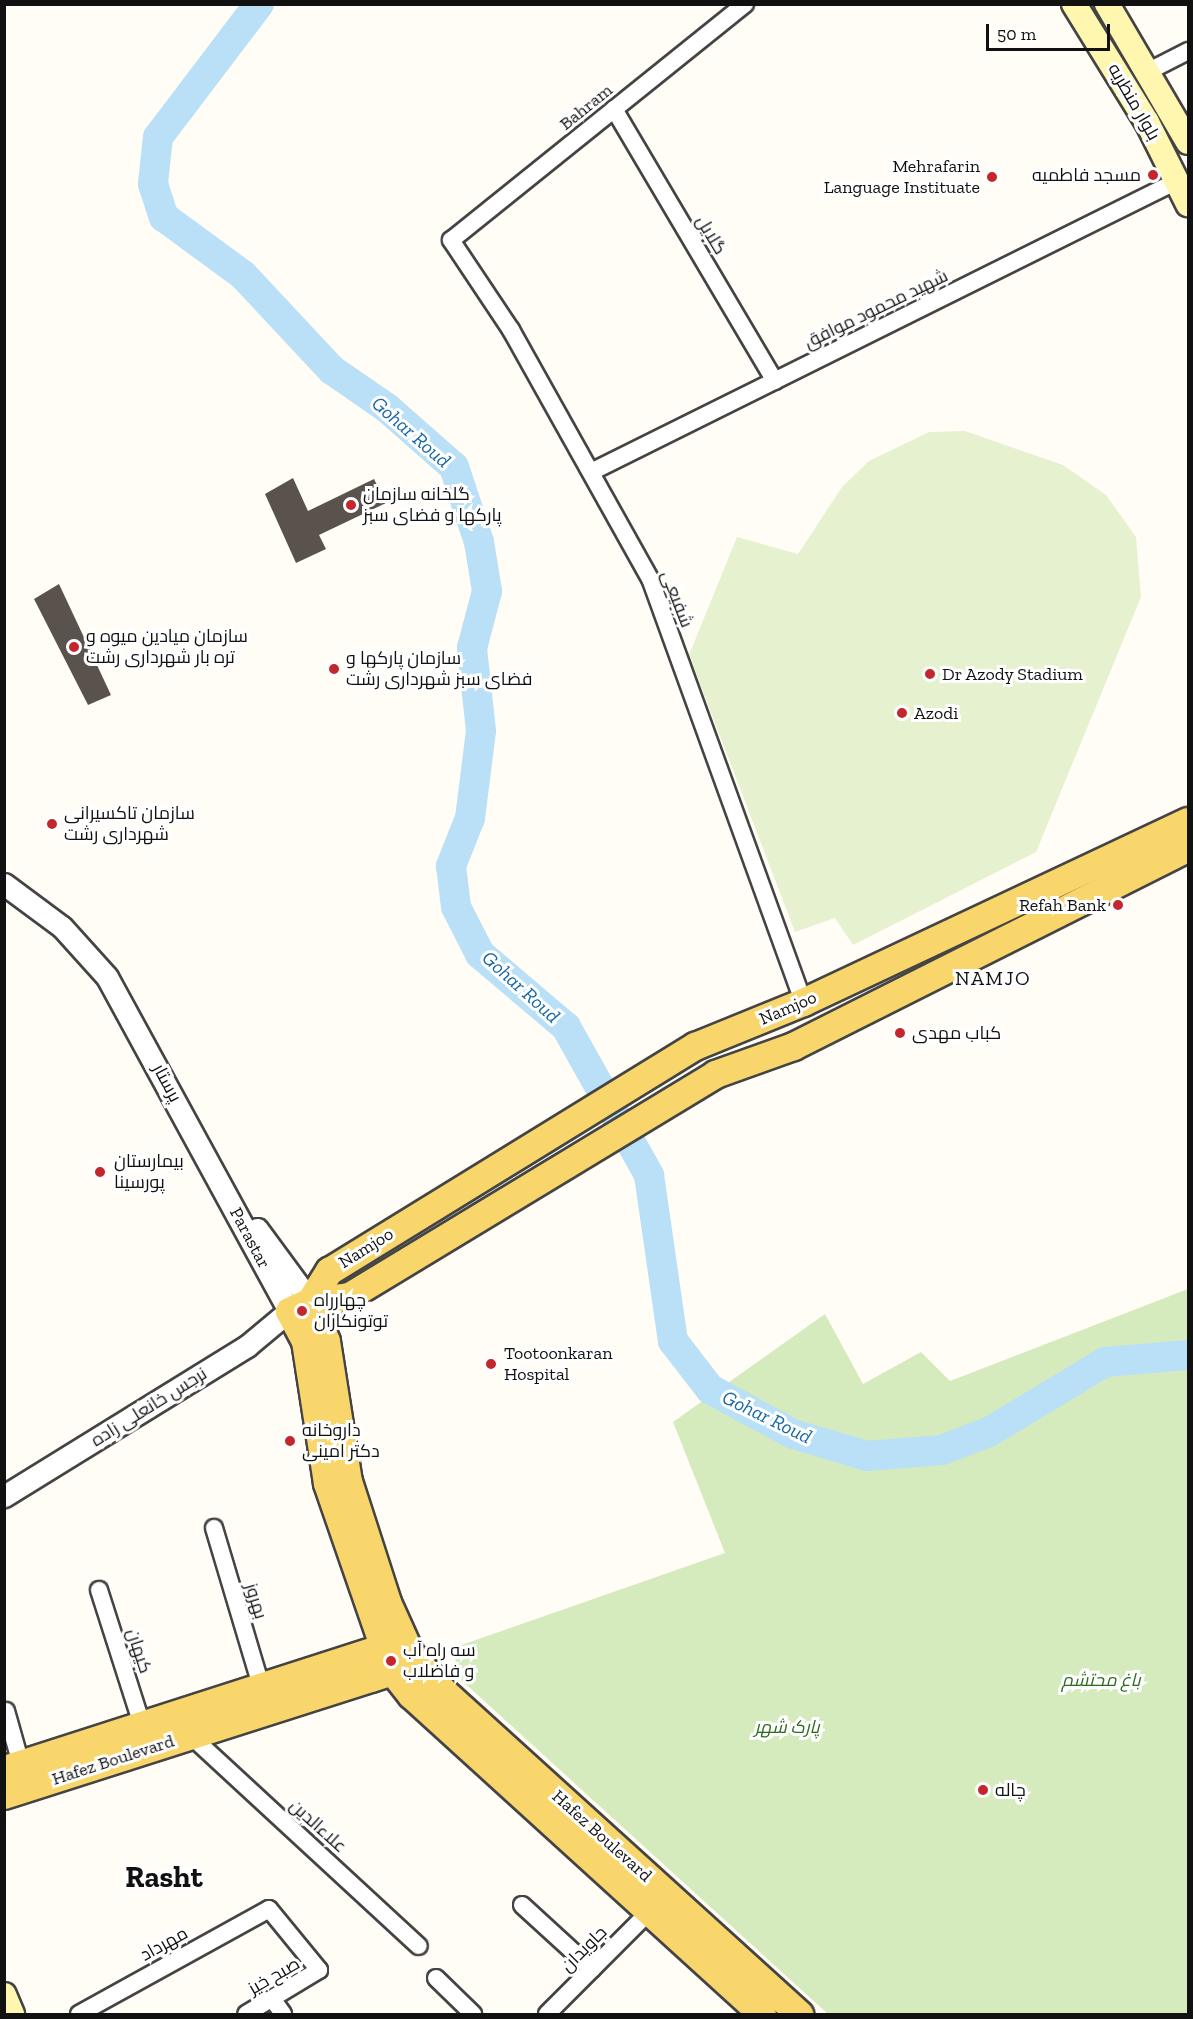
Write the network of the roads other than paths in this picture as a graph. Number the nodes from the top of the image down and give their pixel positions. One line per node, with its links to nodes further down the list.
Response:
1 (745, 4): 6 (street, Bahram)
2 (1074, 4): 8 (main road, بلوار منظریه)
3 (1107, 4): 5 (main road, بلوار منظریه)
4 (1188, 51): 5 (street)
5 (1149, 71): 7 (main road, بلوار منظریه)
6 (614, 110): 10 (street, Bahram); 11 (street, گلایل)
7 (1188, 142)
8 (1177, 182): 9 (main road, بلوار منظریه); 11 (street, شهید محمود موافق)
9 (1188, 204)
10 (451, 240): 12 (street, شفیعی)
11 (775, 381): 12 (street, شهید محمود موافق)
12 (591, 472): 16 (street, شفیعی)
13 (1188, 821): 16 (main road, Namjoo)
14 (1186, 851): 18 (main road, Namjoo)
15 (4, 884): 19 (street, پرستار)
16 (803, 1002): 17 (main road, Namjoo)
17 (591, 1107): 18 (main road); 20 (main road, Namjoo)
18 (606, 1137): 20 (main road, Namjoo)
19 (211, 1166): 20 (street, Parastar)
20 (299, 1306): 21 (street, نرجس خانعلی زاده); 24 (main road, Hafez Boulevard)
21 (4, 1496)
22 (214, 1528): 25 (street, بهروز)
23 (99, 1590): 27 (street, کیهان)
24 (394, 1657): 25 (main road, Hafez Boulevard); 28 (main road, Hafez Boulevard); 32 (main road, Hafez Boulevard); 46 (main road, Hafez Boulevard)
25 (261, 1686): 27 (main road, Hafez Boulevard)
26 (6, 1711): 29 (street)
27 (142, 1725): 29 (main road, Hafez Boulevard)
28 (190, 1736): 30 (main road, Hafez Boulevard); 33 (street, علاءالدین)
29 (13, 1766)
30 (4, 1796)
31 (522, 1905): 34 (street)
32 (649, 1912): 34 (street, جاویدان); 45 (main road, Hafez Boulevard)
33 (419, 1946)
34 (592, 1969): 44 (street, جاویدان)
35 (320, 1970): 38 (street, صبح خیز); 40 (street, مهرداد)
36 (436, 1978): 43 (street)
37 (4, 1995): 39 (main road)
38 (273, 2000): 41 (street, صبح خیز); 42 (street)
39 (12, 2014)
40 (79, 2014)
41 (246, 2014)
42 (283, 2014)
43 (472, 2014)
44 (547, 2014)
45 (762, 2014)
46 (799, 2014)

